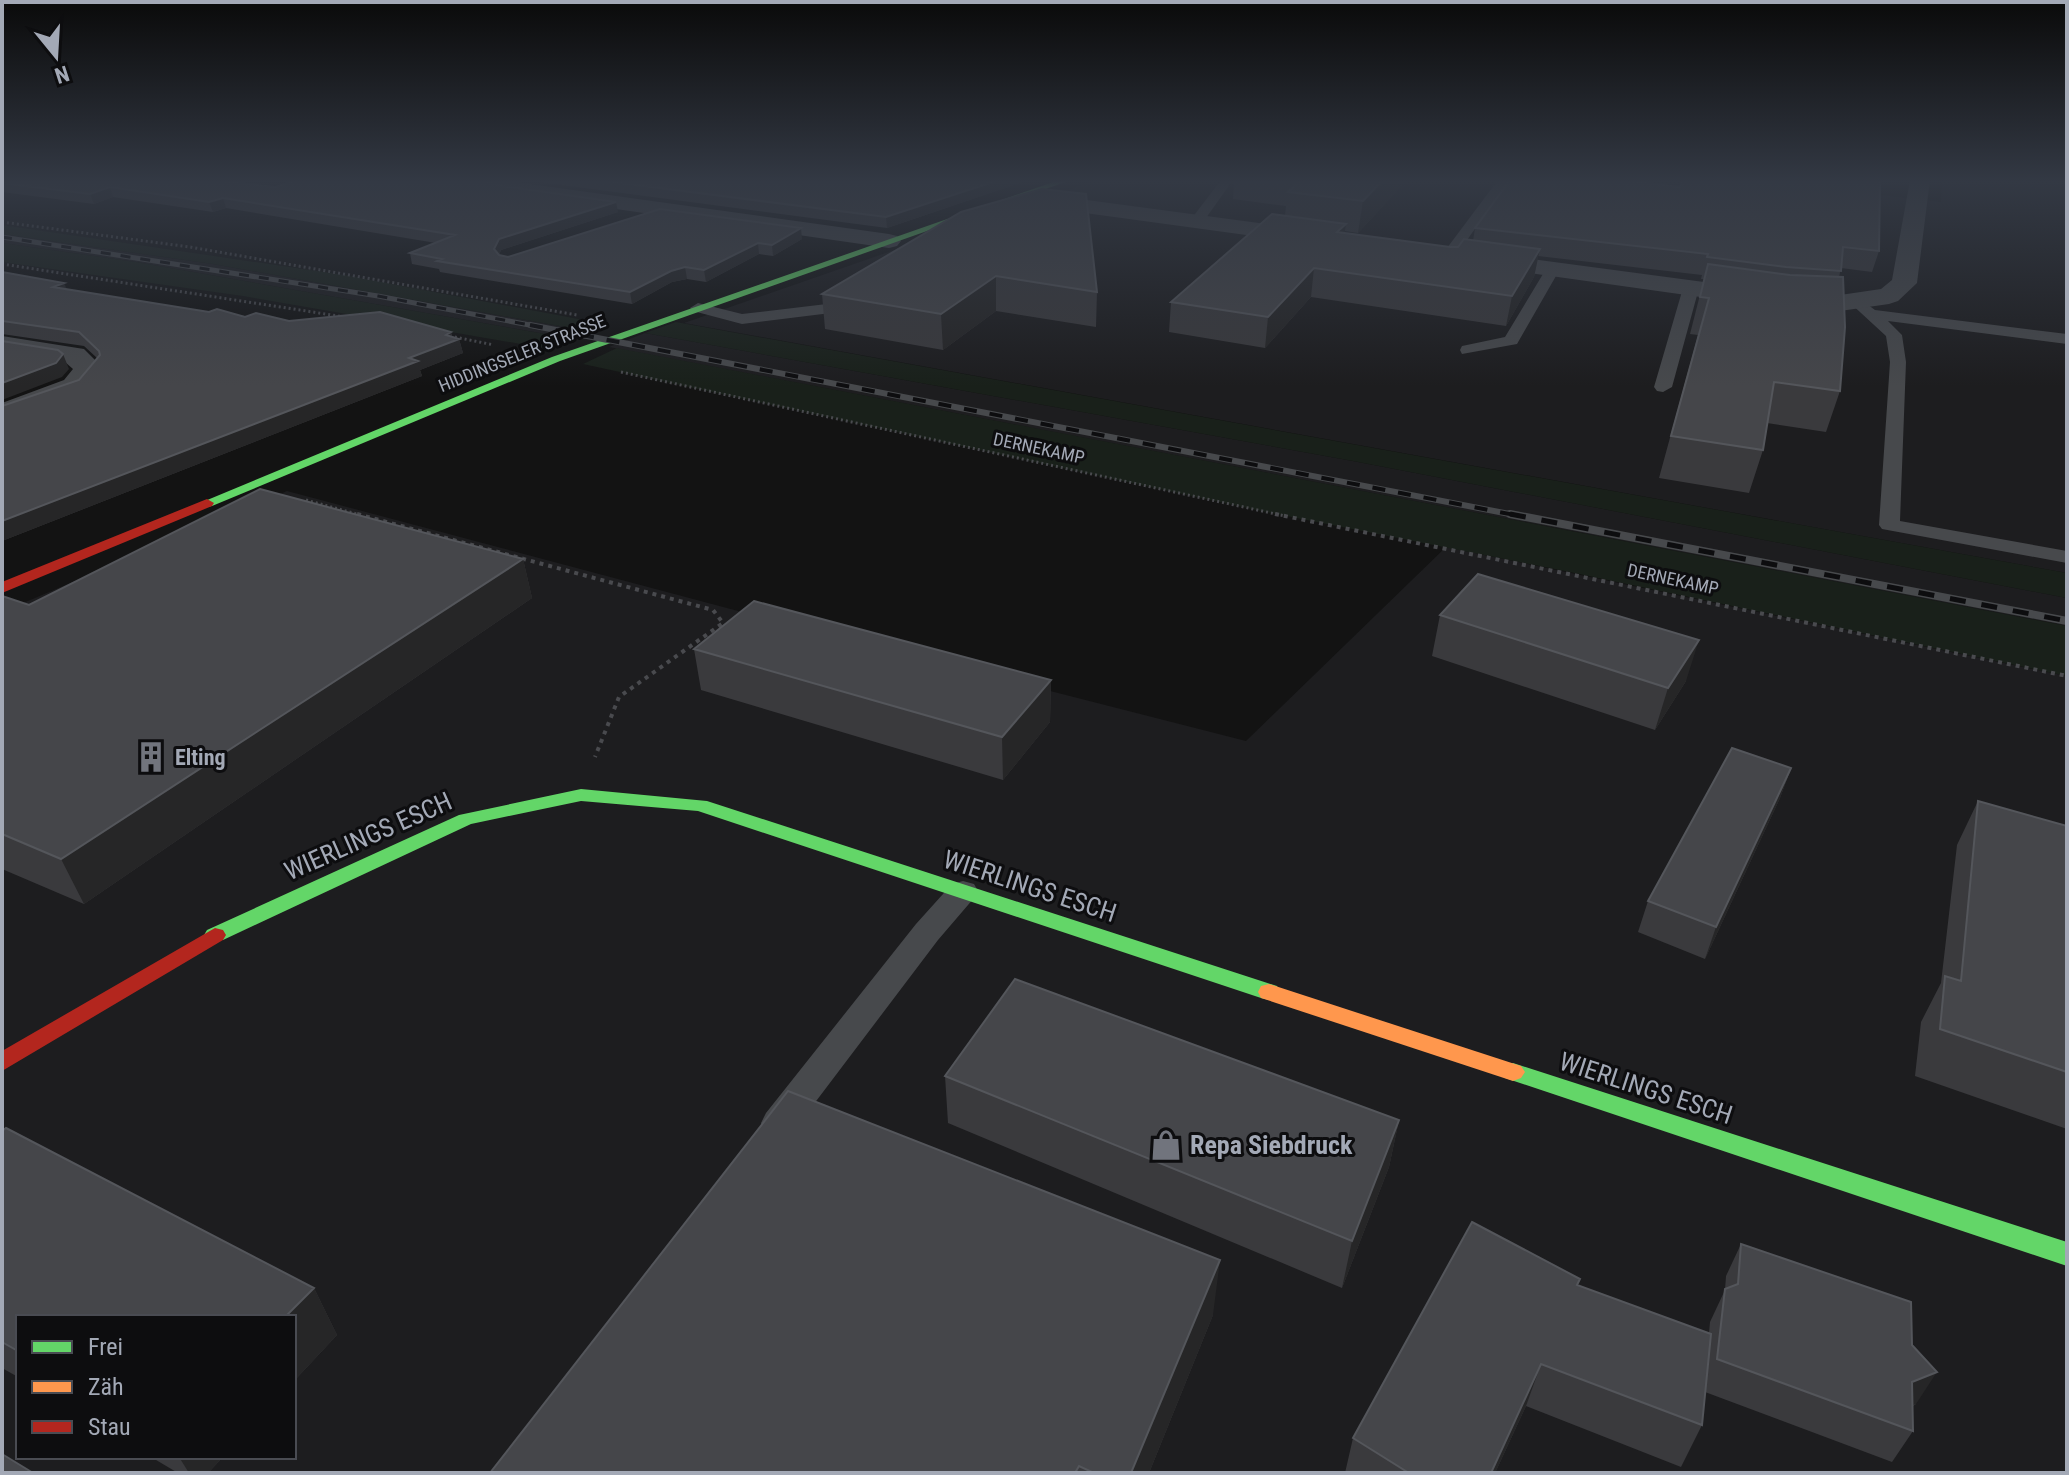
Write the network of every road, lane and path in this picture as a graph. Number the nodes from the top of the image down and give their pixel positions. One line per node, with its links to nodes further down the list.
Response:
1 (201, 249): 13 (path)
2 (867, 249): 11 (street, HIDDINGSELER STRASSE)
3 (1445, 249): 5 (lane)
4 (1909, 249): 10 (street)
5 (1441, 254): 7 (street)
6 (2, 264): 12 (path)
7 (1553, 269): 8 (street); 17 (lane)
8 (1691, 288): 10 (street); 19 (lane)
9 (865, 292): 11 (lane)
10 (1863, 307): 15 (lane); 22 (lane)
11 (698, 308): 13 (street, HIDDINGSELER STRASSE)
12 (355, 319)
13 (631, 331): 18 (street, HIDDINGSELER STRASSE)
14 (433, 332): 18 (path, DERNEKAMP)
15 (2067, 339)
16 (2, 344): 20 (street)
17 (1468, 350)
18 (556, 359): 21 (street, HIDDINGSELER STRASSE); 24 (path, DERNEKAMP)
19 (1663, 387)
20 (2, 413)
21 (255, 486): 23 (street, HIDDINGSELER STRASSE); 25 (path)
22 (2067, 557)
23 (2, 588)
24 (2067, 676)
25 (581, 795): 26 (street, WIERLINGS ESCH); 27 (street, WIERLINGS ESCH)
26 (963, 891): 28 (lane); 29 (street, WIERLINGS ESCH)
27 (2, 1062)
28 (761, 1146)
29 (2067, 1254)

